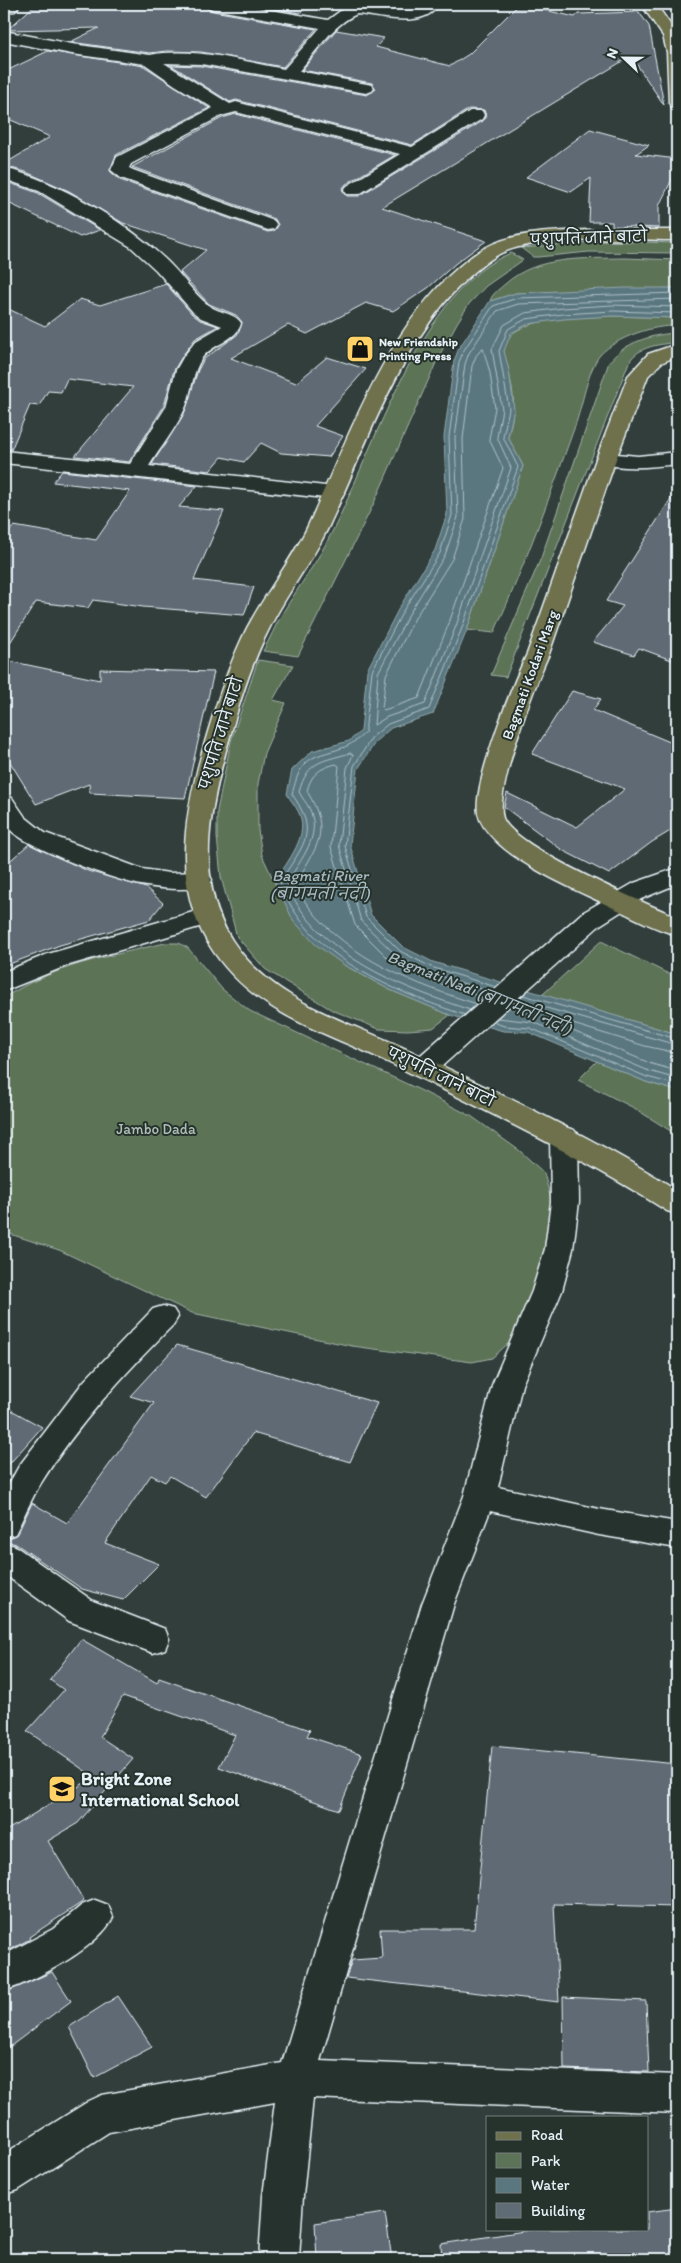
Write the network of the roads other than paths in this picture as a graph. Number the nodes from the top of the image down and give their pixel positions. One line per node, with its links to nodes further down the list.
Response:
1 (213, 4): 4 (street)
2 (432, 4): 4 (street)
3 (648, 4): 9 (main road)
4 (331, 25): 7 (street)
5 (4, 36): 6 (street)
6 (150, 60): 7 (street); 10 (street)
7 (288, 74): 8 (street)
8 (366, 88)
9 (677, 103)
10 (226, 109): 12 (street); 15 (street)
11 (476, 115): 12 (street)
12 (414, 153): 14 (street)
13 (4, 173): 21 (street)
14 (353, 190)
15 (268, 225)
16 (677, 236): 22 (main road, पशुपति जाने बाटो)
17 (677, 350): 20 (main road, Bagmati Kodari Marg)
18 (4, 457): 21 (street)
19 (677, 458): 20 (street)
20 (606, 459): 26 (main road, Bagmati Kodari Marg)
21 (134, 471): 22 (street)
22 (334, 493): 25 (main road, पशुपति जाने बाटो)
23 (4, 803): 25 (street)
24 (677, 876): 26 (street)
25 (200, 880): 27 (main road, पशुपति जाने बाटो)
26 (619, 900): 28 (main road, Bagmati Kodari Marg); 30 (street)
27 (208, 916): 29 (street); 30 (main road, पशुपति जाने बाटो)
28 (677, 927)
29 (4, 982)
30 (423, 1068): 31 (main road, पशुपति जाने बाटो)
31 (564, 1138): 32 (main road, पशुपति जाने बाटो); 34 (street)
32 (677, 1204)
33 (163, 1317): 35 (street)
34 (480, 1496): 36 (street); 41 (street)
35 (4, 1525)
36 (677, 1535)
37 (4, 1556): 38 (street)
38 (153, 1639)
39 (95, 1917): 40 (street)
40 (4, 1974)
41 (296, 2080): 42 (street); 43 (street); 44 (street)
42 (677, 2094)
43 (4, 2176)
44 (279, 2259)

